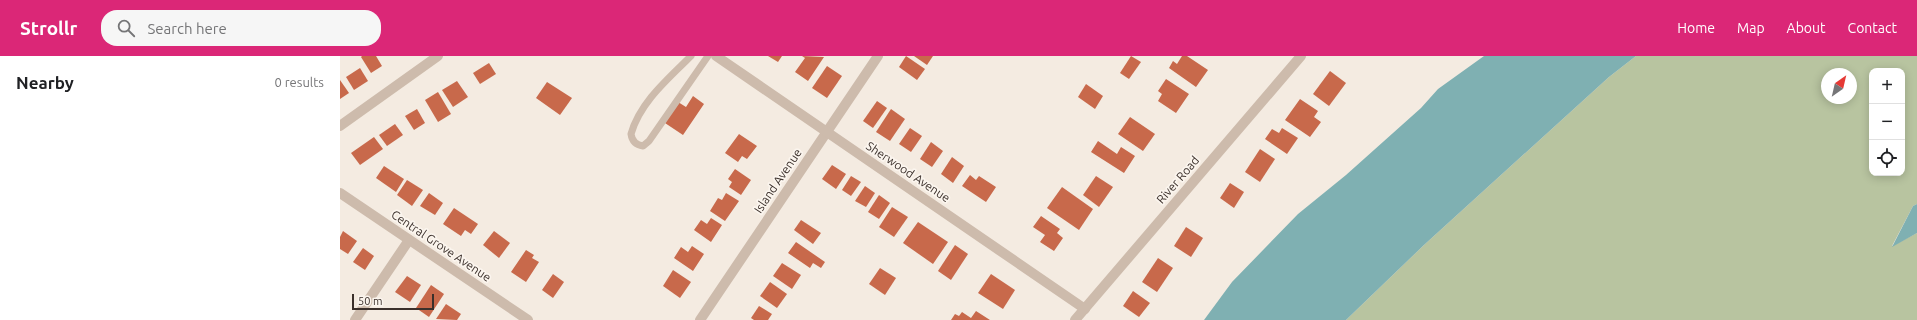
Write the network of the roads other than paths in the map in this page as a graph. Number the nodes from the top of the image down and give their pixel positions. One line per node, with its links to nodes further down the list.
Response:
1 (438, 56): 7 (street)
2 (691, 56): 3 (lane)
3 (708, 56)
4 (716, 56): 8 (street, Sherwood Avenue)
5 (878, 56): 8 (street, Island Avenue)
6 (1301, 56): 11 (street, River Road)
7 (340, 126)
8 (827, 132): 11 (street, Sherwood Avenue); 14 (street, Island Avenue)
9 (340, 193): 10 (street, Central Grove Avenue)
10 (408, 240): 12 (street); 13 (street, Central Grove Avenue)
11 (1085, 309): 15 (street, River Road)
12 (355, 320)
13 (528, 320)
14 (700, 320)
15 (1075, 320)

